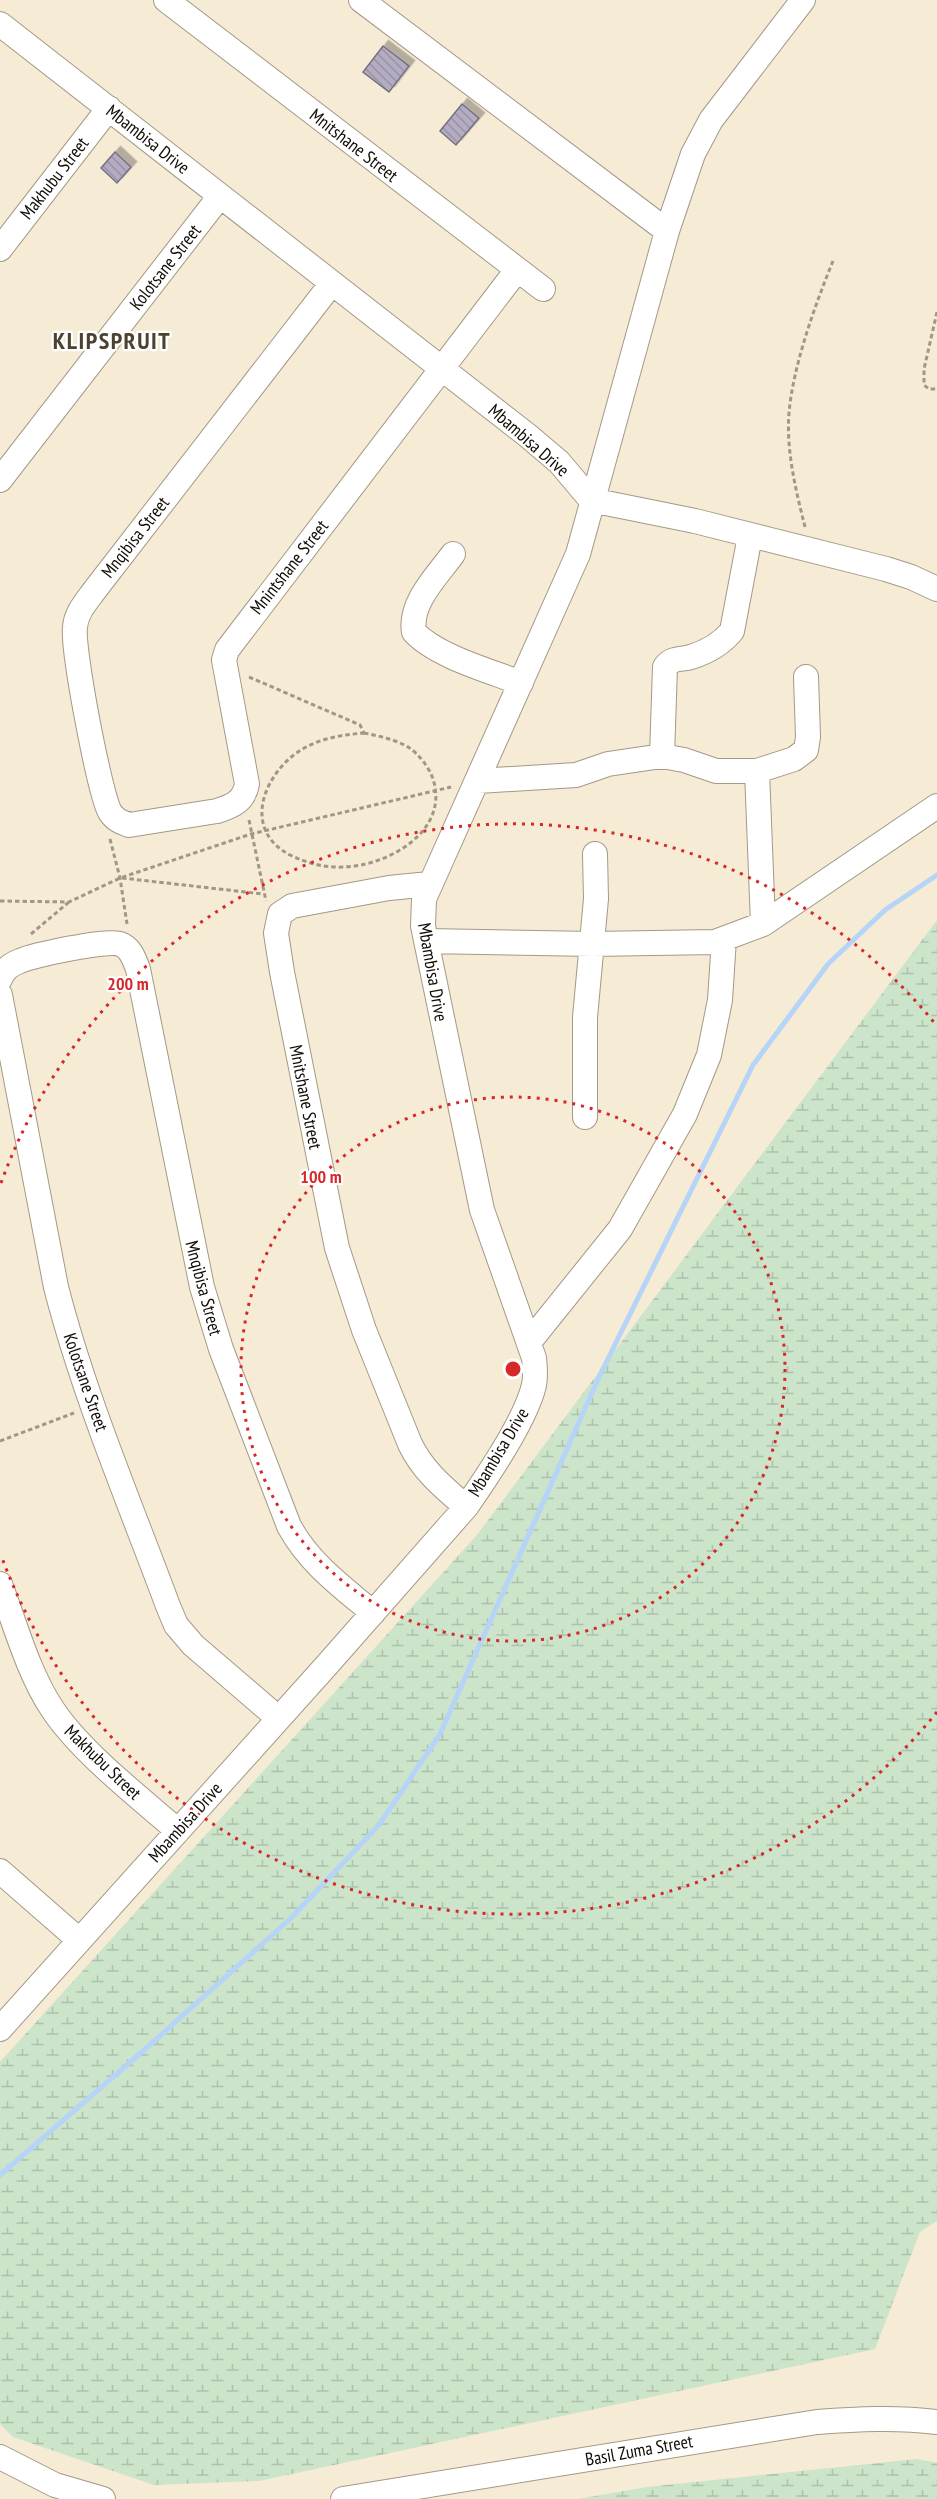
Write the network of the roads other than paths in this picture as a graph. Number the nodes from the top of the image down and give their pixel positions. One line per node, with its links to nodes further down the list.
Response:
1 (166, 0): 9 (street, Mnitshane Street)
2 (361, 0): 7 (street)
3 (803, 0): 7 (street)
4 (0, 24): 5 (street, Mbambisa Drive)
5 (109, 108): 6 (street, Mbambisa Drive); 8 (street, Makhubu Street)
6 (220, 196): 10 (street, Mbambisa Drive); 13 (street, Kolotsane Street)
7 (668, 231): 14 (street)
8 (0, 249)
9 (517, 270): 11 (street, Mnitshane Street); 12 (street, Mnintshane Street)
10 (332, 283): 12 (street, Mbambisa Drive); 23 (street, Mnqibisa Street)
11 (543, 289)
12 (442, 369): 14 (street, Mbambisa Drive); 23 (street, Mnintshane Street)
13 (0, 480)
14 (591, 500): 15 (street); 19 (street, Mbambisa Drive)
15 (750, 536): 17 (street); 20 (street)
16 (453, 554): 19 (street)
17 (937, 589)
18 (806, 678): 21 (street)
19 (521, 683): 22 (street, Mbambisa Drive)
20 (662, 756): 21 (street); 22 (street)
21 (757, 771): 27 (street)
22 (478, 781): 26 (street, Mbambisa Drive)
23 (245, 794)
24 (937, 806): 27 (street)
25 (595, 854): 30 (street)
26 (429, 884): 29 (street, Mbambisa Drive); 35 (street, Mnitshane Street)
27 (763, 924): 28 (street)
28 (724, 939): 30 (street); 34 (street)
29 (426, 941): 30 (street); 34 (street, Mbambisa Drive)
30 (592, 944): 33 (street)
31 (0, 979): 37 (street, Mnqibisa Street)
32 (0, 995): 38 (street, Kolotsane Street)
33 (585, 1117)
34 (530, 1341): 35 (street, Mbambisa Drive)
35 (466, 1507): 37 (street, Mbambisa Drive)
36 (0, 1584): 39 (street, Makhubu Street)
37 (373, 1613): 38 (street, Mbambisa Drive)
38 (278, 1718): 39 (street, Mbambisa Drive)
39 (178, 1831): 41 (street, Mbambisa Drive)
40 (0, 1871): 41 (street)
41 (79, 1941): 42 (street, Mbambisa Drive)
42 (0, 2029)
43 (937, 2422): 46 (street, Basil Zuma Street)
44 (0, 2457): 45 (street)
45 (103, 2499)
46 (343, 2499)

